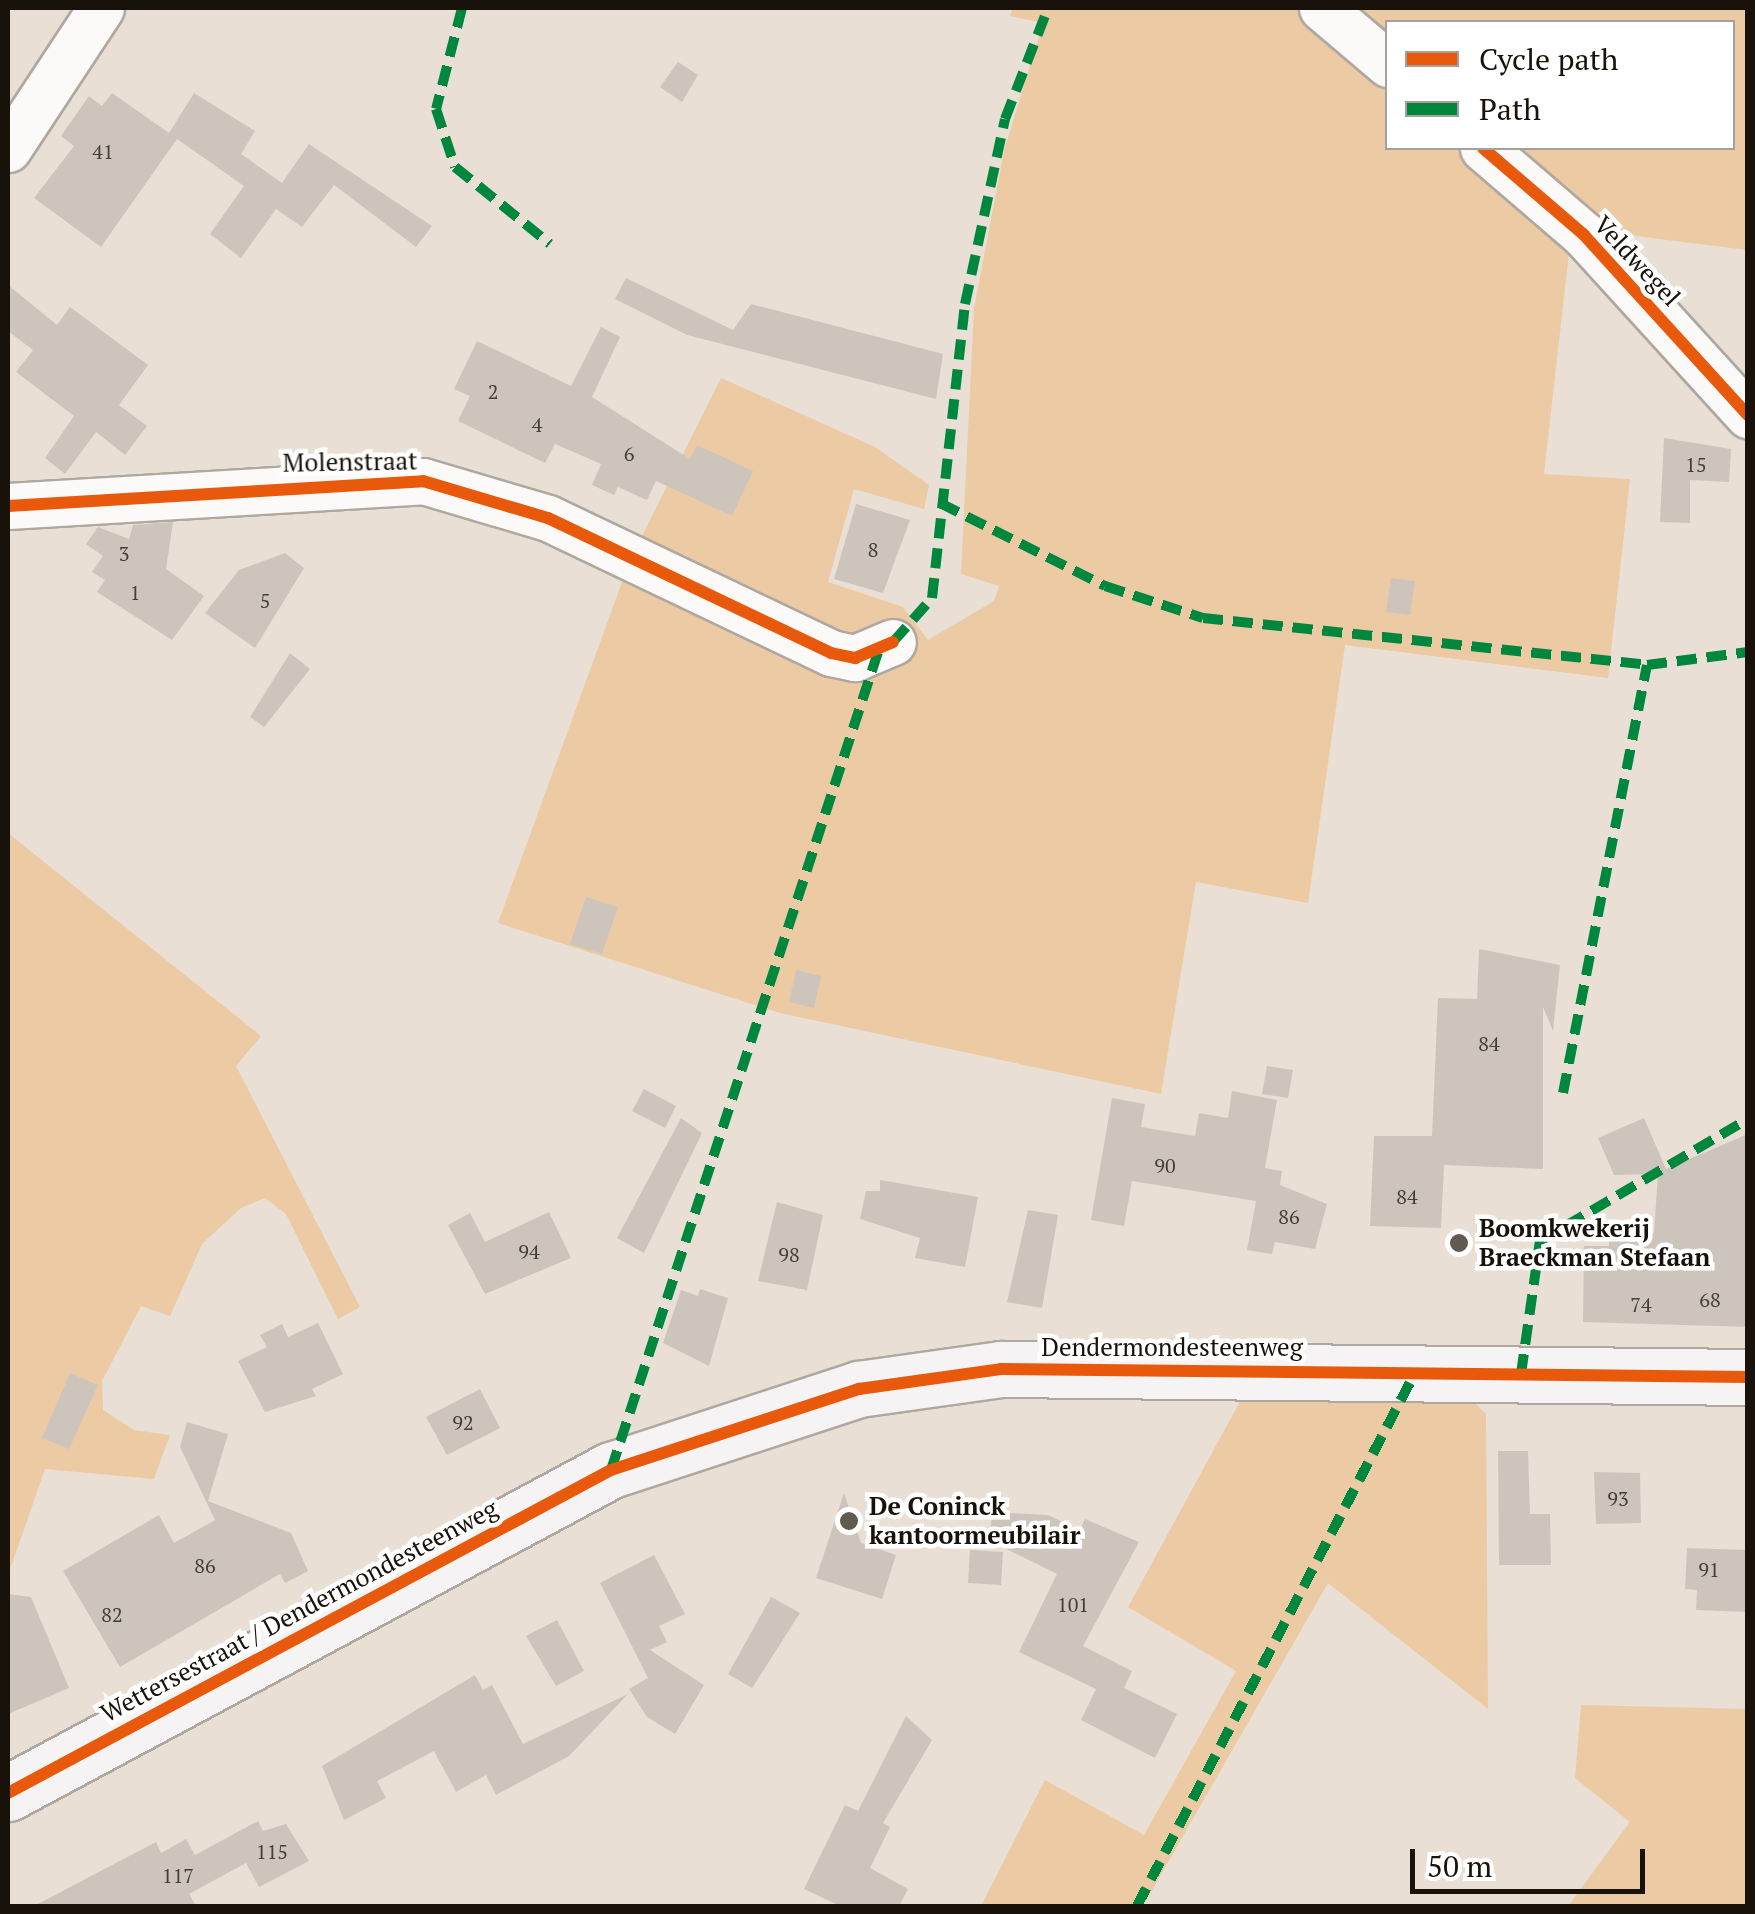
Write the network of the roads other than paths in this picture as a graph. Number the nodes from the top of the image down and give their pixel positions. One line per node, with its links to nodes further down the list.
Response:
1 (102, 8): 4 (street)
2 (1322, 8): 3 (street)
3 (1385, 61)
4 (8, 148)
5 (1485, 150): 6 (street, Veldwegel)
6 (1748, 415)
7 (8, 506): 8 (street, Molenstraat)
8 (893, 642)
9 (1748, 1376): 10 (main road, Dendermondesteenweg)
10 (612, 1470): 11 (main road, Wettersestraat / Dendermondesteenweg)
11 (8, 1793)

